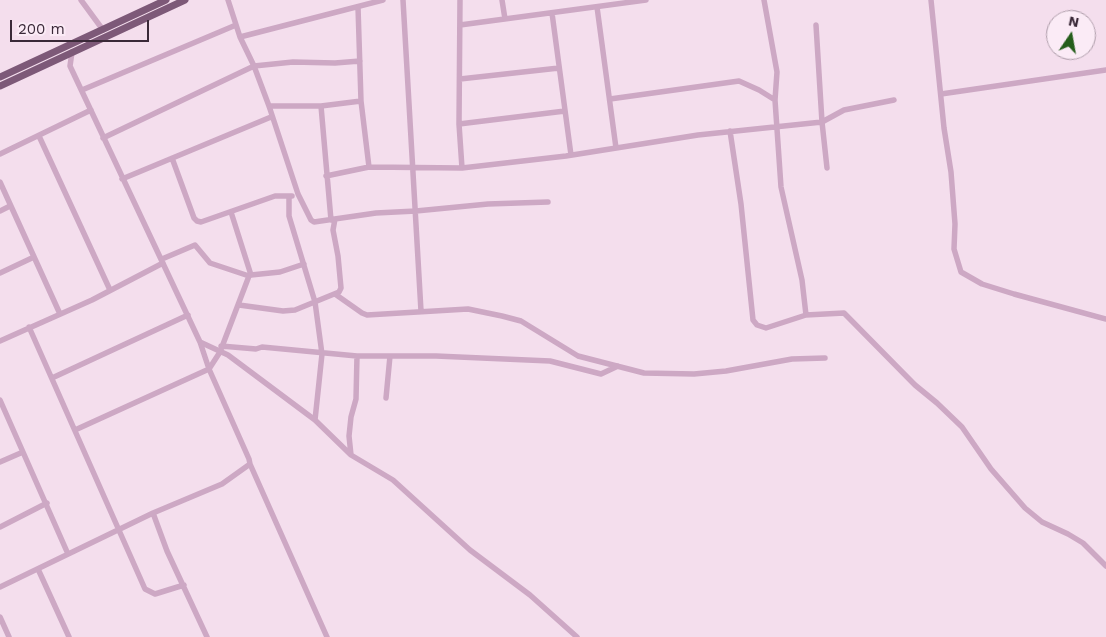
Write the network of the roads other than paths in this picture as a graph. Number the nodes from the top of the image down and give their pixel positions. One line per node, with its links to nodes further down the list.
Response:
1 (81, 0): 19 (street)
2 (166, 0): 19 (main road)
3 (185, 0): 21 (main road)
4 (228, 0): 16 (street)
5 (383, 0): 12 (street)
6 (403, 0): 53 (street)
7 (460, 0): 17 (street)
8 (502, 0): 15 (street)
9 (646, 0): 13 (street)
10 (764, 0): 34 (street)
11 (931, 0): 32 (street)
12 (358, 7): 20 (street); 23 (street)
13 (597, 7): 14 (street); 33 (street)
14 (552, 13): 15 (street); 26 (street)
15 (506, 19): 17 (street)
16 (236, 25): 20 (street); 31 (street)
17 (460, 25): 29 (street)
18 (816, 25): 42 (street)
19 (103, 30): 28 (main road)
20 (240, 37): 25 (street)
21 (72, 52): 22 (main road); 24 (street)
22 (57, 59): 24 (street); 30 (main road)
23 (360, 61): 25 (street); 36 (street)
24 (70, 66): 31 (street)
25 (254, 66): 37 (street); 47 (street)
26 (560, 68): 29 (street); 40 (street)
27 (1106, 70): 32 (street)
28 (0, 77)
29 (460, 79): 43 (street)
30 (0, 86)
31 (82, 90): 39 (street)
32 (940, 94): 82 (street)
33 (610, 99): 34 (street); 48 (street)
34 (775, 100): 44 (street)
35 (894, 100): 42 (street)
36 (361, 101): 38 (street); 52 (street)
37 (269, 106): 38 (street); 41 (street)
38 (321, 106): 56 (street)
39 (91, 110): 46 (street); 47 (street)
40 (565, 111): 43 (street); 50 (street)
41 (271, 117): 51 (street); 59 (street)
42 (822, 122): 44 (street); 55 (street)
43 (458, 124): 54 (street)
44 (778, 128): 45 (street); 81 (street)
45 (730, 131): 48 (street); 81 (street)
46 (40, 136): 49 (street); 74 (street)
47 (103, 138): 57 (street)
48 (616, 148): 50 (street)
49 (0, 154)
50 (571, 155): 54 (street)
51 (172, 158): 57 (street); 65 (street)
52 (369, 167): 53 (street); 56 (street)
53 (414, 167): 54 (street); 64 (street)
54 (462, 168)
55 (827, 168)
56 (326, 176): 66 (street)
57 (122, 179): 70 (street)
58 (0, 182): 62 (street)
59 (298, 194): 60 (street); 67 (street)
60 (289, 197): 65 (street); 71 (street)
61 (548, 202): 64 (street)
62 (10, 206): 63 (street); 69 (street)
63 (0, 211)
64 (416, 211): 66 (street); 78 (street)
65 (231, 212): 73 (street)
66 (333, 219): 67 (street); 68 (street)
67 (323, 221): 68 (street)
68 (333, 230): 75 (street)
69 (34, 257): 72 (street); 79 (street)
70 (162, 261): 73 (street); 74 (street); 80 (street)
71 (304, 264): 73 (street); 76 (street)
72 (0, 273)
73 (250, 275): 77 (street)
74 (110, 290): 79 (street)
75 (335, 294): 76 (street); 78 (street)
76 (315, 302): 77 (street); 87 (street)
77 (239, 305): 86 (street)
78 (421, 311): 91 (street)
79 (60, 314): 83 (street)
80 (188, 315): 85 (street); 93 (street)
81 (806, 315): 107 (street)
82 (1106, 319)
83 (29, 327): 84 (street); 93 (street)
84 (0, 340)
85 (200, 342): 86 (street); 92 (street)
86 (221, 349): 87 (street); 92 (street); 96 (street)
87 (322, 354): 88 (street); 96 (street)
88 (357, 356): 89 (street); 99 (street)
89 (390, 356): 91 (street); 94 (street)
90 (825, 358): 91 (street)
91 (618, 366)
92 (209, 369): 97 (street); 101 (street)
93 (52, 378): 97 (street)
94 (386, 398)
95 (0, 401): 98 (street)
96 (314, 420): 99 (street)
97 (75, 430): 105 (street)
98 (23, 452): 100 (street); 102 (street)
99 (351, 455): 116 (street)
100 (0, 462)
101 (250, 464): 103 (street); 115 (street)
102 (46, 503): 104 (street); 106 (street)
103 (153, 513): 105 (street); 109 (street)
104 (0, 527)
105 (118, 530): 106 (street); 109 (street)
106 (68, 554): 108 (street)
107 (1106, 566)
108 (38, 569): 110 (street); 113 (street)
109 (184, 585): 114 (street)
110 (0, 587)
111 (0, 617): 112 (street)
112 (9, 637)
113 (69, 637)
114 (207, 637)
115 (327, 637)
116 (577, 637)

